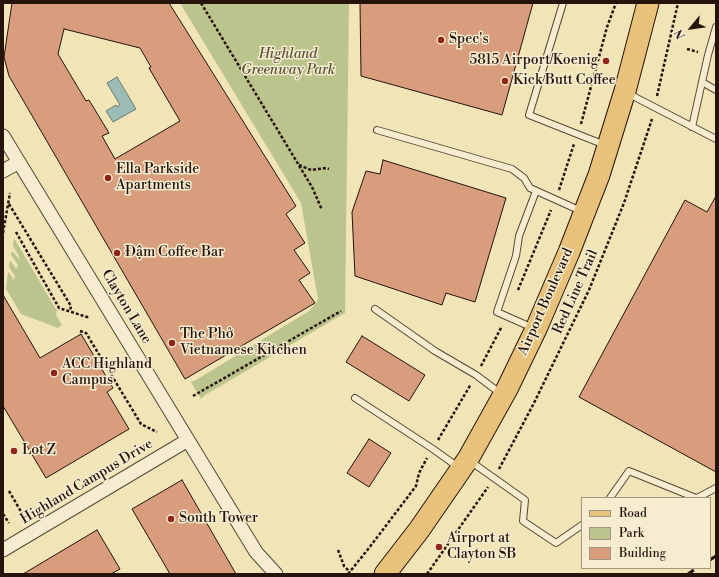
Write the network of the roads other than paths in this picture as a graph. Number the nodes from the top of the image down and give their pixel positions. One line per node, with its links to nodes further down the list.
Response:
1 (563, 3): 11 (lane)
2 (648, 3): 6 (main road, Airport Boulevard)
3 (716, 27): 4 (lane)
4 (702, 82): 5 (lane); 7 (lane)
5 (716, 90)
6 (625, 92): 7 (lane); 11 (main road, Airport Boulevard)
7 (692, 127): 10 (lane)
8 (377, 130): 14 (lane)
9 (3, 136): 12 (street, Clayton Lane)
10 (716, 139)
11 (608, 146): 15 (main road, Airport Boulevard)
12 (19, 162): 13 (street); 20 (street, Clayton Lane)
13 (3, 171)
14 (536, 191): 15 (lane); 17 (lane)
15 (584, 212): 17 (main road, Airport Boulevard)
16 (375, 309): 18 (lane)
17 (536, 329): 18 (main road, Airport Boulevard)
18 (503, 396): 21 (main road, Airport Boulevard)
19 (355, 398): 21 (lane)
20 (188, 440): 27 (street, Highland Campus Drive); 29 (street, Clayton Lane)
21 (465, 464): 26 (lane); 28 (main road, Airport Boulevard)
22 (716, 488): 25 (lane)
23 (611, 497): 24 (lane)
24 (694, 497)
25 (698, 497)
26 (581, 526)
27 (3, 550)
28 (390, 571)
29 (276, 574)

